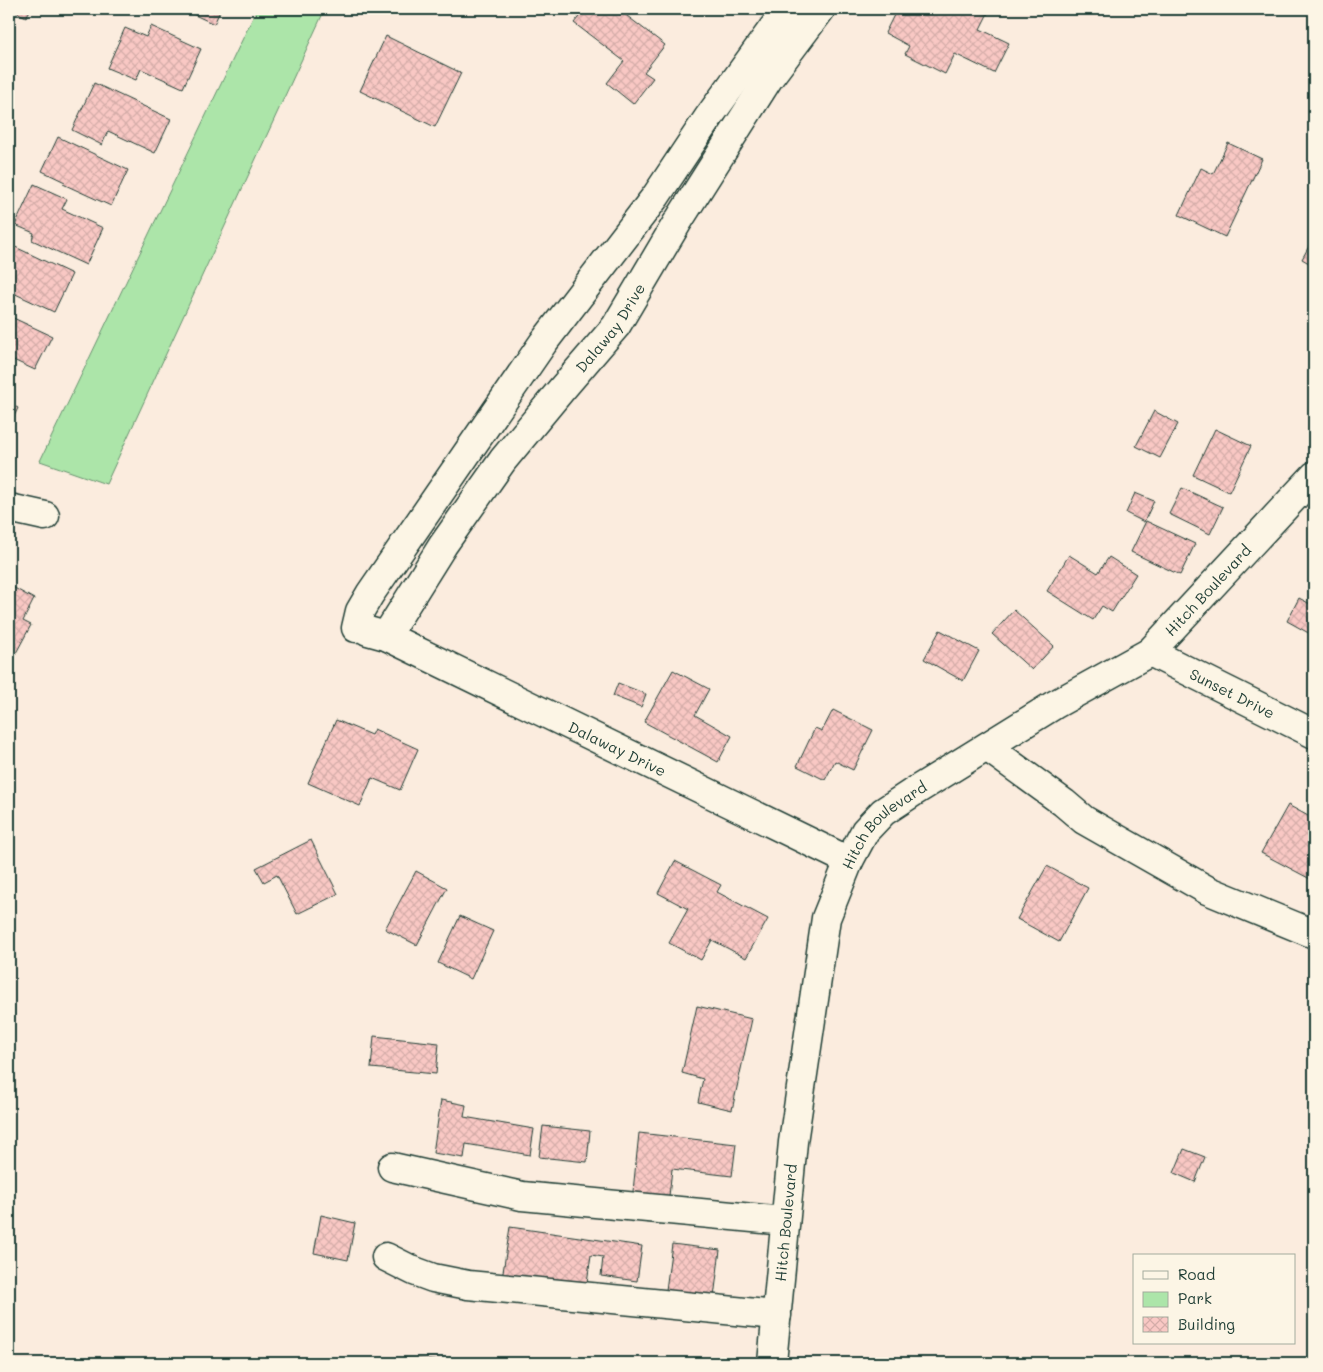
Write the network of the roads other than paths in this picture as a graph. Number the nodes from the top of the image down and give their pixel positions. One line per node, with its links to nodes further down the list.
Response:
1 (787, 9): 6 (street, Dalaway Drive)
2 (820, 9): 6 (street, Dalaway Drive)
3 (1314, 476): 7 (street, Hitch Boulevard)
4 (9, 508): 5 (street)
5 (46, 516)
6 (386, 636): 10 (street, Dalaway Drive)
7 (1150, 652): 8 (street, Sunset Drive); 9 (street, Hitch Boulevard)
8 (1314, 734)
9 (987, 747): 10 (street, Hitch Boulevard); 11 (street)
10 (849, 861): 13 (street, Hitch Boulevard)
11 (1314, 934)
12 (392, 1167): 13 (street)
13 (785, 1221): 15 (street, Hitch Boulevard)
14 (386, 1257): 15 (street)
15 (777, 1315): 16 (street, Hitch Boulevard)
16 (772, 1363)

